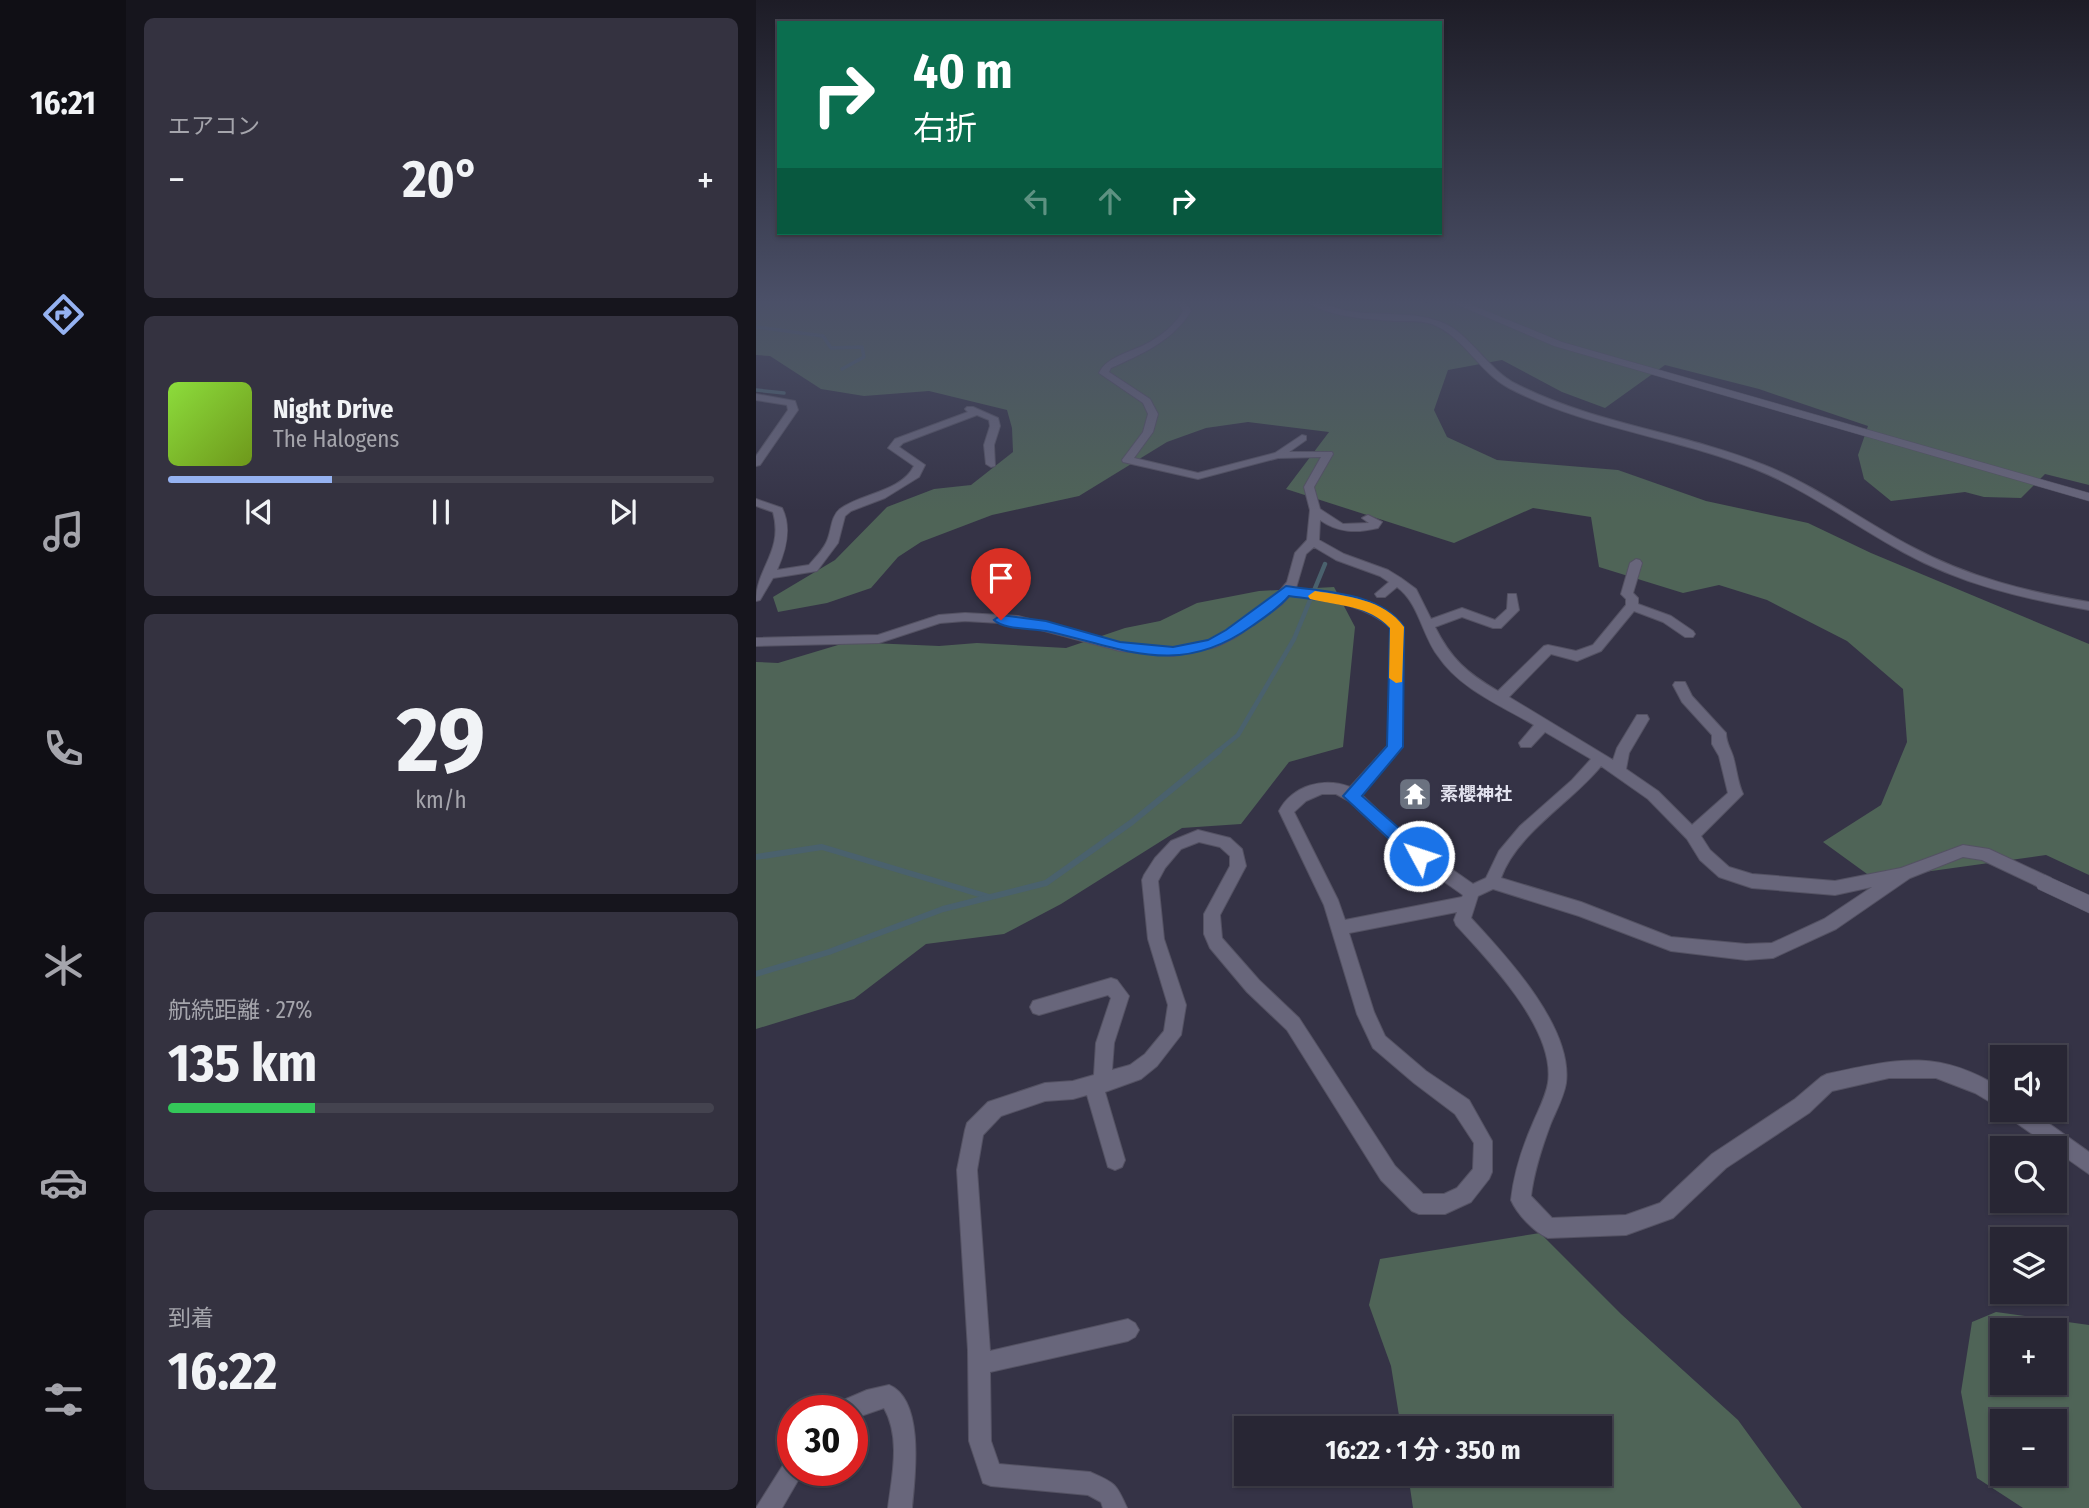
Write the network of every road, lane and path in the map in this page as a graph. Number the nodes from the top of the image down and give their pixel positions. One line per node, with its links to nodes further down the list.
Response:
1 (1105, 370): 6 (street)
2 (1490, 370): 22 (street)
3 (1650, 370): 9 (street)
4 (756, 397): 7 (street)
5 (1302, 438): 6 (street)
6 (1278, 455): 11 (street)
7 (756, 463)
8 (991, 464): 15 (street)
9 (2089, 497)
10 (756, 502): 15 (street)
11 (1315, 510): 12 (street); 13 (street)
12 (1368, 518)
13 (1313, 541): 16 (street); 17 (street)
14 (1636, 563): 21 (street)
15 (770, 575): 19 (street)
16 (1397, 581): 18 (street); 23 (street)
17 (1286, 590): 25 (street); 33 (street)
18 (1381, 594)
19 (756, 597)
20 (1512, 597): 23 (street)
21 (1632, 606): 24 (street); 27 (street)
22 (2089, 606)
23 (1428, 625): 27 (street)
24 (1689, 634)
25 (756, 642)
26 (1680, 685): 34 (street)
27 (1499, 699): 29 (street)
28 (1642, 719): 32 (street)
29 (1543, 726): 30 (street); 31 (street)
30 (1526, 743)
31 (1600, 758): 32 (street); 36 (street)
32 (1618, 771): 34 (street)
33 (1351, 796): 38 (street); 41 (street)
34 (1692, 835): 35 (street)
35 (1905, 873): 36 (street); 37 (street)
36 (1492, 882): 38 (street)
37 (2051, 886): 39 (street); 40 (street)
38 (1470, 898): 41 (street); 44 (street)
39 (2089, 904)
40 (2089, 913)
41 (1340, 929): 43 (street)
42 (1039, 1007): 43 (street)
43 (1098, 1085): 46 (street); 49 (street)
44 (1990, 1092)
45 (2031, 1122): 47 (street)
46 (1115, 1160)
47 (2089, 1164)
48 (1128, 1330): 49 (street)
49 (979, 1364): 54 (street)
50 (868, 1401): 53 (street)
51 (782, 1486): 52 (street)
52 (768, 1508)
53 (900, 1508)
54 (1115, 1508)

